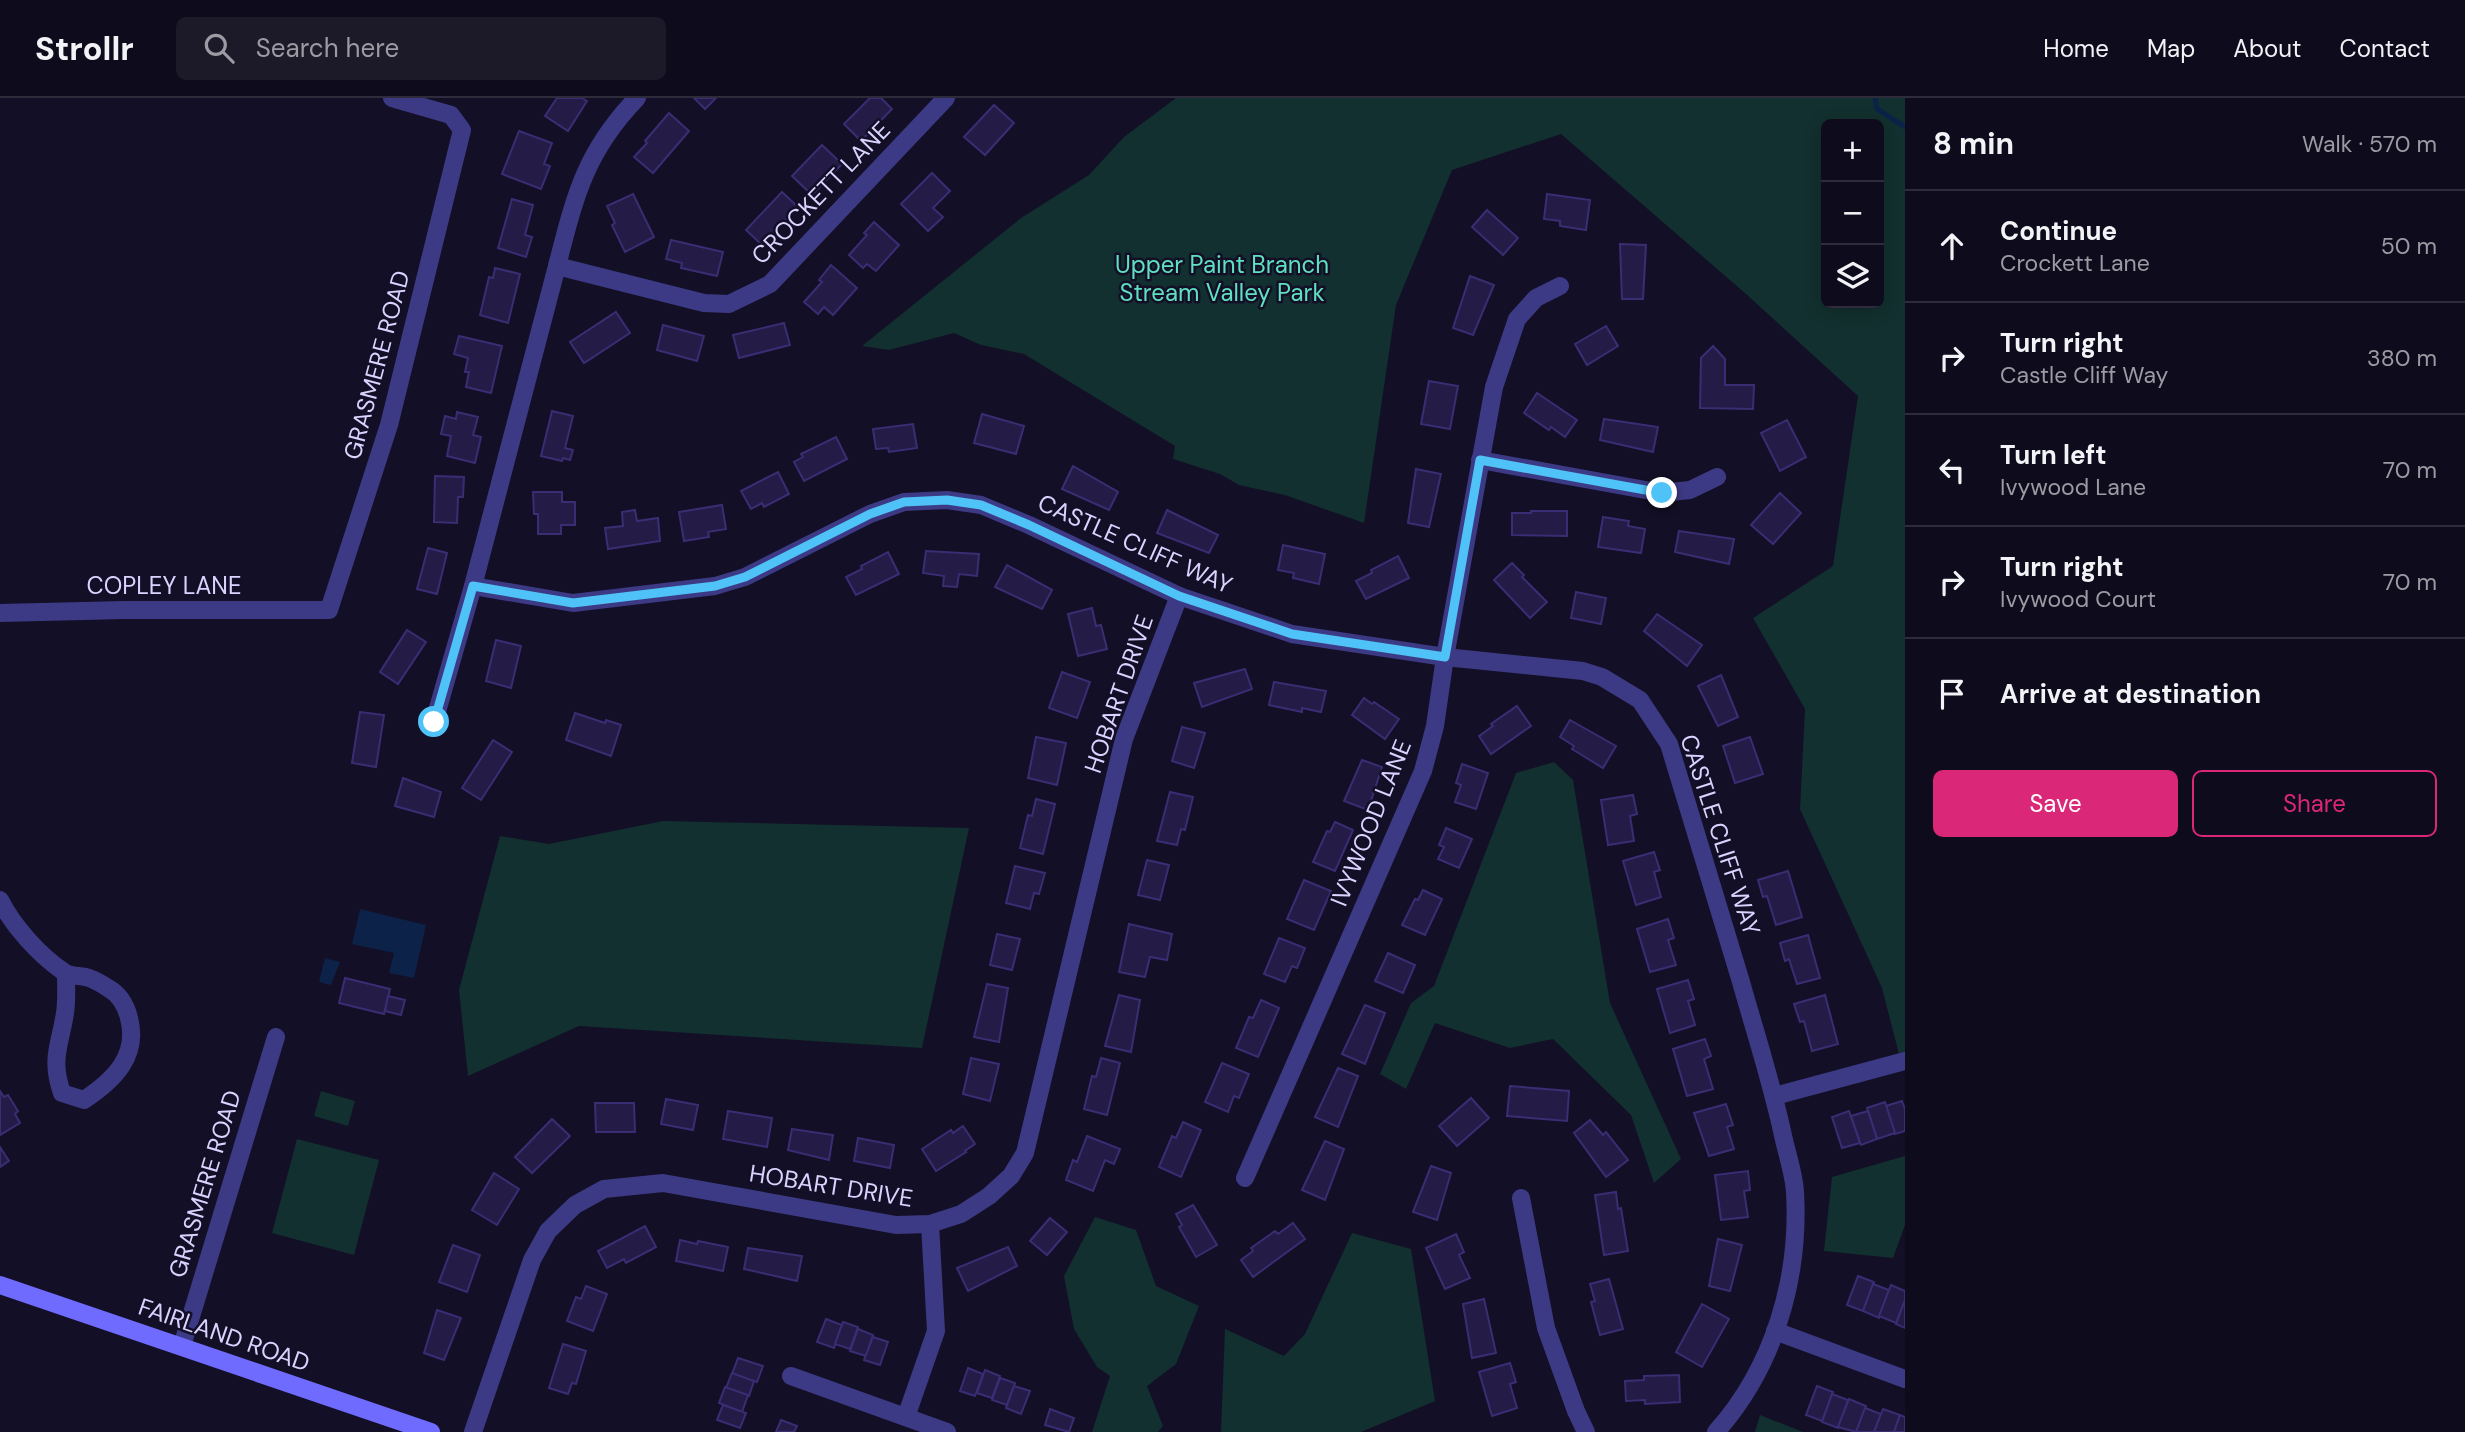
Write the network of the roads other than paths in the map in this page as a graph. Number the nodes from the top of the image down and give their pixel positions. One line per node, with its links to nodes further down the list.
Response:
1 (391, 98): 10 (street, GRASMERE ROAD)
2 (637, 98): 4 (street)
3 (946, 98): 4 (street, CROCKETT LANE)
4 (557, 266): 8 (street)
5 (1560, 286): 6 (street, IVYWOOD LANE)
6 (1480, 460): 7 (street); 12 (street, IVYWOOD LANE)
7 (1717, 477)
8 (473, 586): 9 (street, CASTLE CLIFF WAY); 13 (street)
9 (1179, 596): 12 (street, CASTLE CLIFF WAY); 21 (street, HOBART DRIVE)
10 (329, 610): 11 (street, COPLEY LANE)
11 (0, 613)
12 (1445, 657): 18 (street, CASTLE CLIFF WAY); 19 (street, IVYWOOD LANE)
13 (434, 722)
14 (0, 900): 15 (street)
15 (66, 974): 15 (street)
16 (276, 1037): 24 (street, GRASMERE ROAD)
17 (1905, 1061): 18 (street)
18 (1775, 1096): 23 (street, CASTLE CLIFF WAY)
19 (1245, 1178)
20 (1521, 1198): 31 (street)
21 (930, 1224): 27 (street); 29 (street, HOBART DRIVE)
22 (0, 1285): 24 (main road, FAIRLAND ROAD)
23 (1775, 1331): 26 (street); 32 (street, CASTLE CLIFF WAY)
24 (181, 1346): 28 (main road, FAIRLAND ROAD)
25 (791, 1376): 27 (street)
26 (1905, 1379)
27 (906, 1417): 30 (street)
28 (431, 1432)
29 (473, 1432)
30 (947, 1432)
31 (1586, 1432)
32 (1716, 1432)

